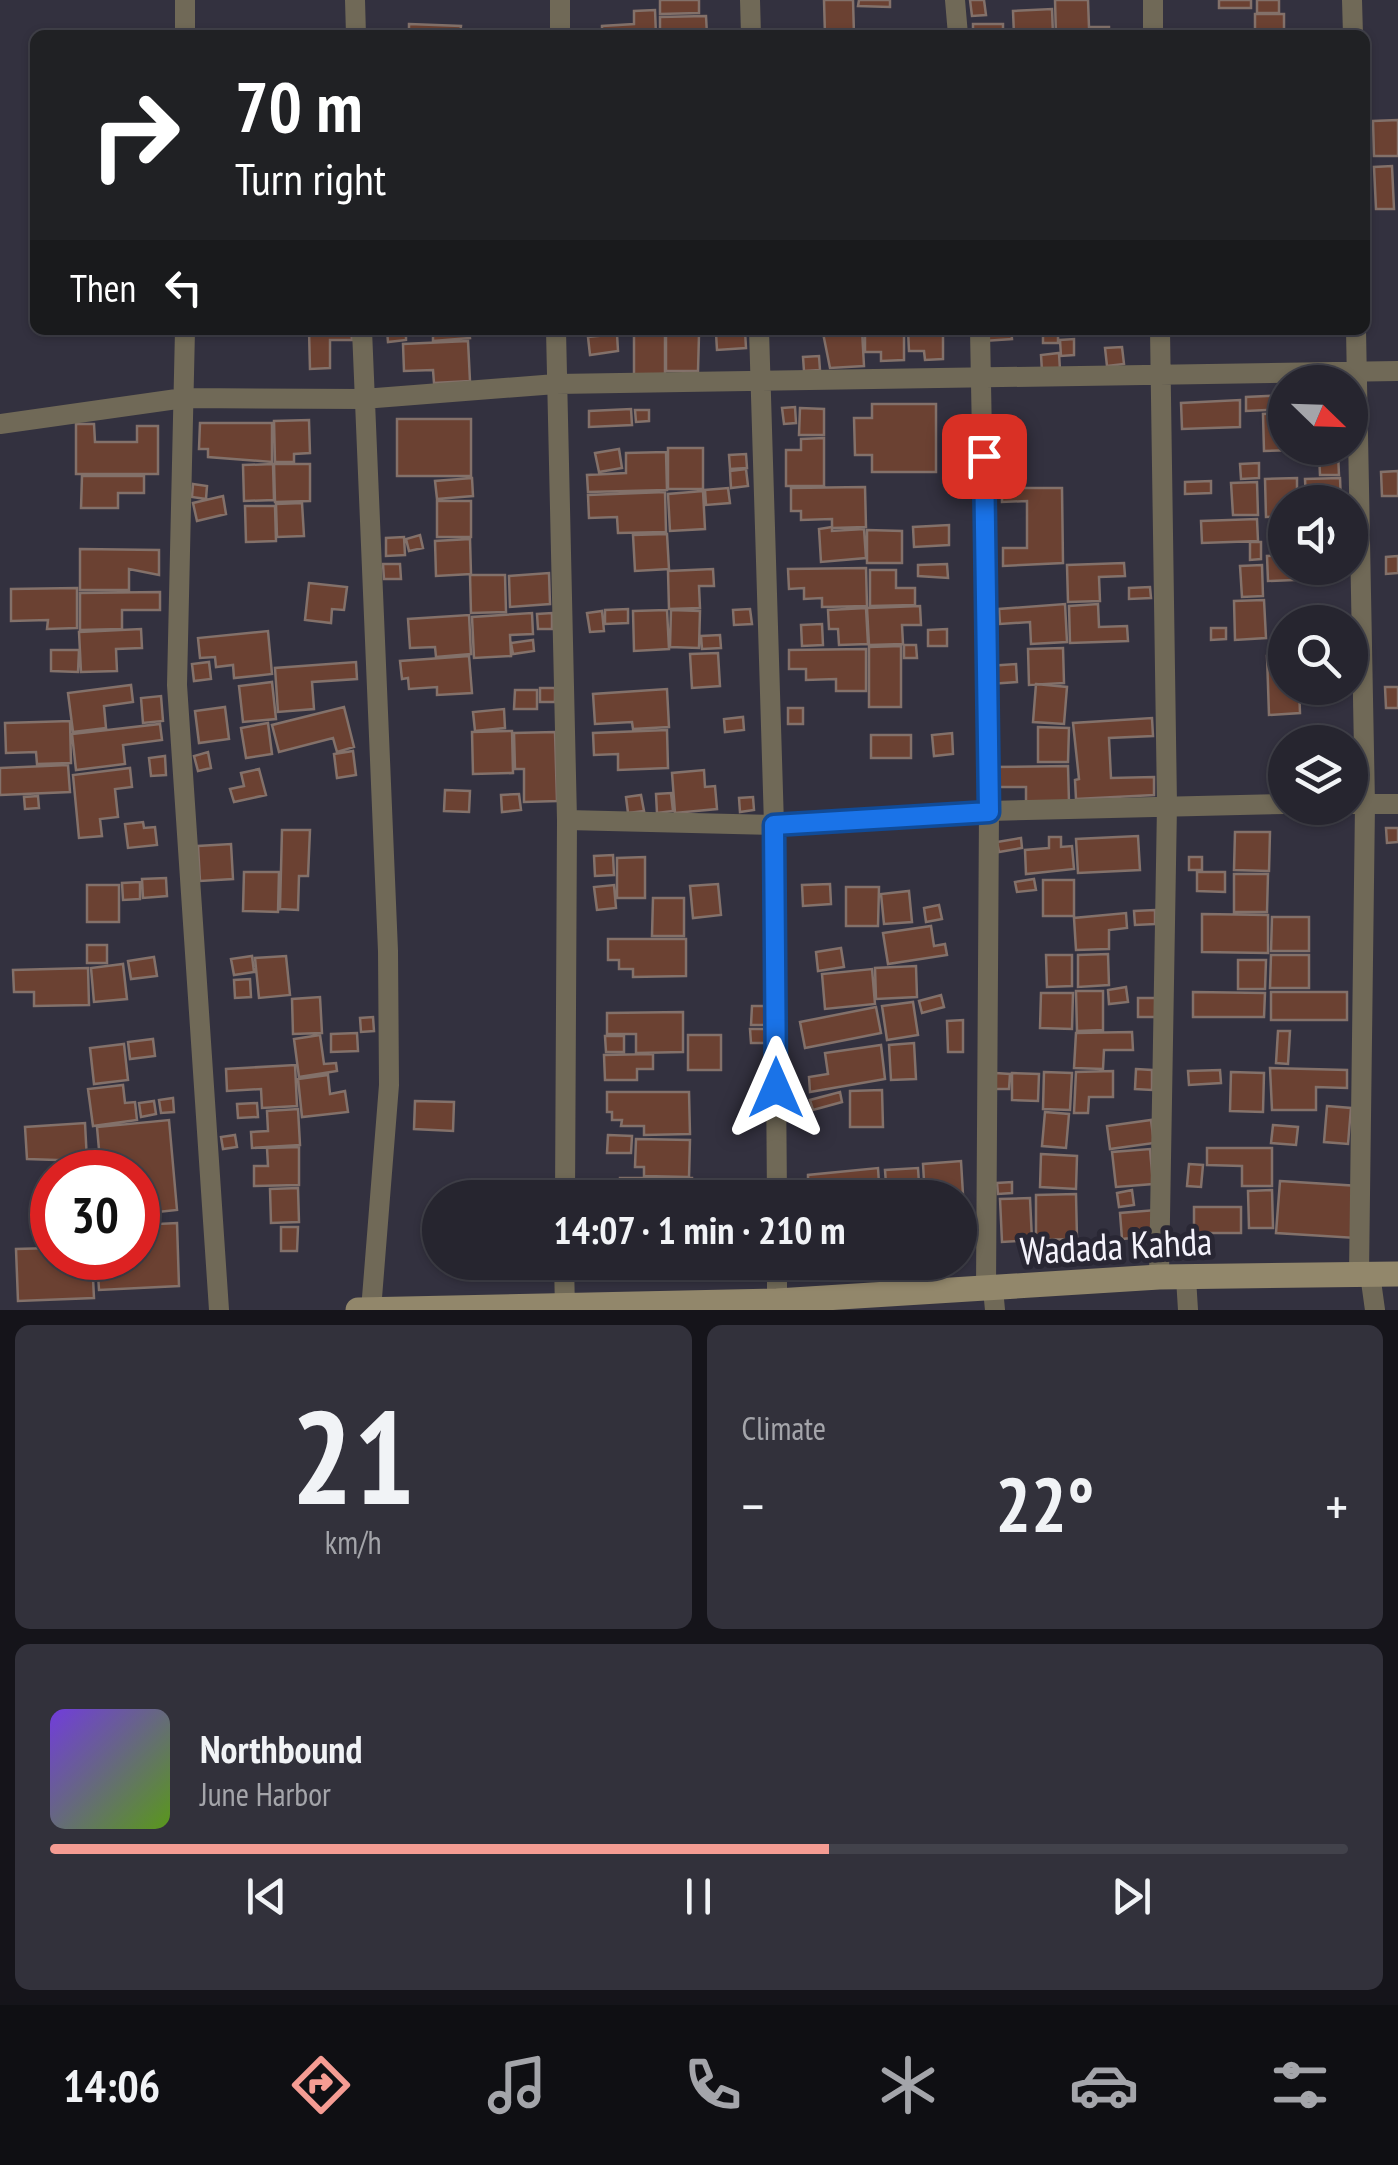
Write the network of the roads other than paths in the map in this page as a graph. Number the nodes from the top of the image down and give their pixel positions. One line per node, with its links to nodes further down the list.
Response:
1 (185, 0): 8 (street)
2 (356, 0): 9 (street)
3 (560, 0): 10 (street)
4 (750, 0): 11 (street)
5 (955, 0): 12 (street)
6 (1153, 0): 13 (street)
7 (1352, 0): 14 (street)
8 (185, 30)
9 (356, 30)
10 (560, 30)
11 (751, 30)
12 (958, 30)
13 (1154, 30)
14 (1353, 30)
15 (184, 335): 30 (street)
16 (362, 335): 31 (street)
17 (556, 335): 29 (street)
18 (759, 335): 28 (street)
19 (980, 335): 27 (street)
20 (1160, 335): 24 (street)
21 (1356, 335): 22 (street)
22 (1357, 365)
23 (1398, 371): 26 (street)
24 (1160, 372): 25 (street); 27 (street); 38 (street)
25 (1268, 372)
26 (1368, 372)
27 (983, 377): 28 (street); 39 (street)
28 (760, 380): 29 (street); 41 (street)
29 (556, 384): 31 (street); 40 (street)
30 (184, 398): 31 (street); 32 (street); 54 (street)
31 (363, 399): 56 (street)
32 (0, 424)
33 (1357, 465): 34 (street)
34 (1358, 725)
35 (1268, 804): 38 (street)
36 (1368, 804): 37 (street)
37 (1398, 804)
38 (1167, 805): 39 (street); 47 (street)
39 (989, 812): 41 (street); 51 (street)
40 (567, 820): 41 (street); 43 (street)
41 (774, 825): 44 (street)
42 (1358, 825): 45 (street)
43 (565, 1180)
44 (777, 1180)
45 (1364, 1274): 46 (main road, Wadada Kahda); 48 (main road, Wadada Kahda); 58 (street)
46 (1398, 1274)
47 (1159, 1278): 48 (main road, Wadada Kahda); 51 (main road, Wadada Kahda)
48 (1186, 1278): 57 (street)
49 (564, 1280): 52 (street)
50 (777, 1280): 53 (street)
51 (991, 1296): 53 (main road, Wadada Kahda)
52 (564, 1306): 53 (main road, Wadada Kahda); 56 (main road, Wadada Kahda)
53 (777, 1306)
54 (219, 1310)
55 (358, 1310): 56 (main road, Wadada Kahda)
56 (371, 1310)
57 (1188, 1310)
58 (1375, 1310)

